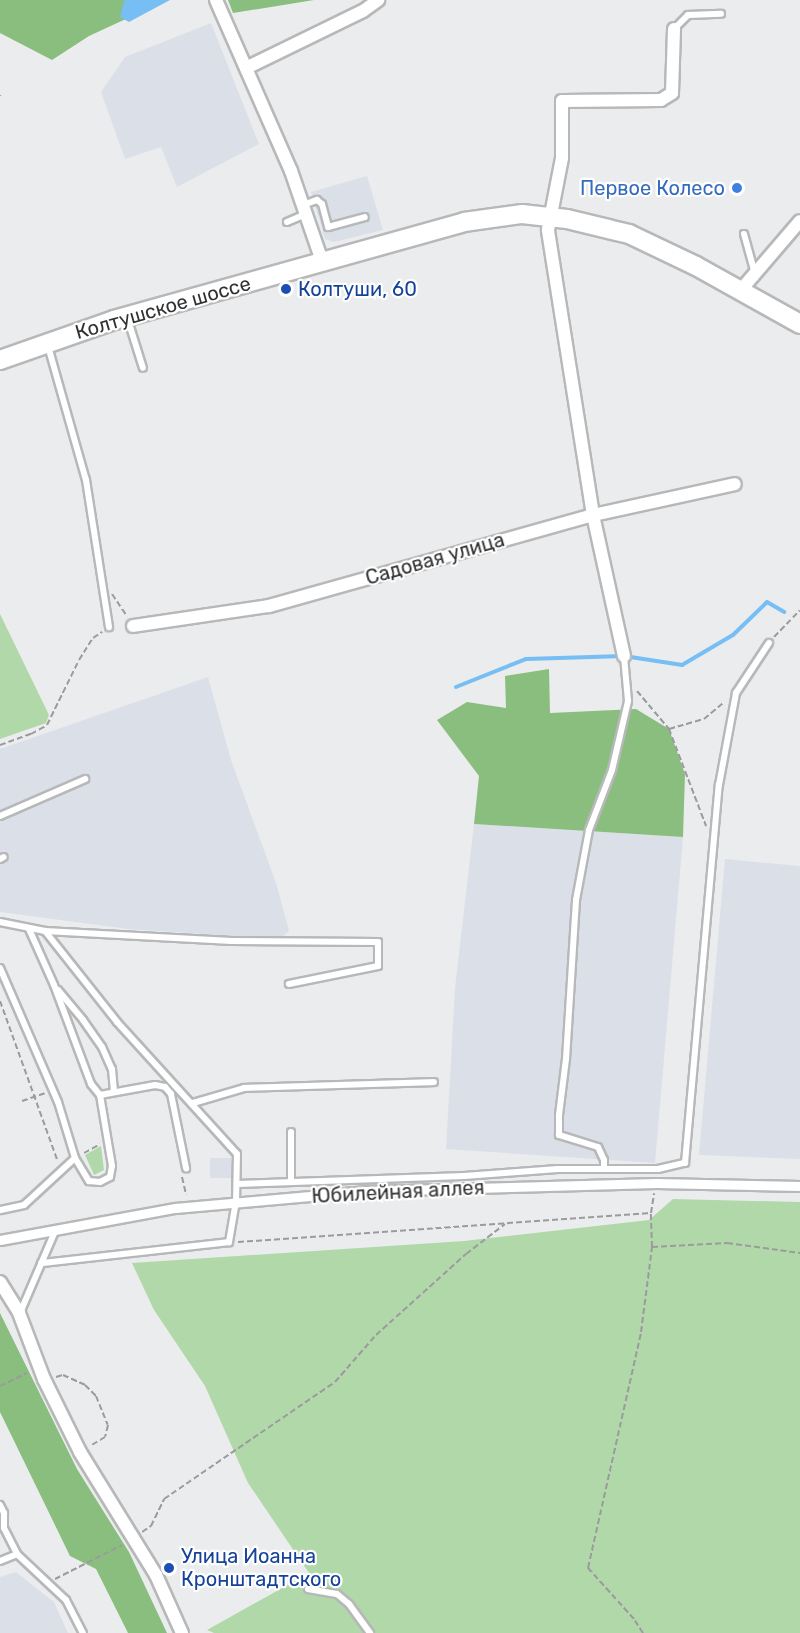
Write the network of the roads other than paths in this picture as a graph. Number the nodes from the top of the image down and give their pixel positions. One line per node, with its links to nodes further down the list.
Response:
1 (216, 0): 5 (street)
2 (378, 0): 5 (street)
3 (721, 14): 4 (lane)
4 (674, 29): 7 (street)
5 (246, 68): 6 (street)
6 (305, 209): 8 (lane); 10 (lane); 12 (street)
7 (552, 216): 12 (main road, Колтушское шоссе); 14 (main road, Колтушское шоссе); 21 (street)
8 (365, 217)
9 (800, 221): 13 (street)
10 (287, 222)
11 (744, 234): 13 (lane)
12 (322, 261): 15 (main road, Колтушское шоссе)
13 (755, 276): 14 (street)
14 (740, 291): 16 (main road, Колтушское шоссе)
15 (127, 317): 17 (main road, Колтушское шоссе); 19 (lane)
16 (800, 324)
17 (46, 343): 18 (main road, Колтушское шоссе); 23 (lane)
18 (0, 360)
19 (143, 368)
20 (735, 484): 21 (street, Садовая улица)
21 (593, 515): 22 (street, Садовая улица); 25 (street)
22 (133, 626)
23 (109, 627)
24 (769, 643): 41 (lane)
25 (624, 656): 41 (lane)
26 (85, 779): 27 (lane)
27 (0, 816)
28 (0, 922): 29 (lane)
29 (29, 929): 30 (lane); 33 (lane)
30 (45, 932): 32 (lane); 37 (lane)
31 (0, 968): 39 (lane)
32 (289, 984)
33 (54, 986): 35 (lane); 36 (lane)
34 (434, 1082): 37 (lane)
35 (114, 1092): 36 (lane); 40 (lane)
36 (100, 1095): 39 (lane)
37 (193, 1103): 43 (lane)
38 (291, 1132): 42 (lane)
39 (75, 1158): 46 (lane)
40 (186, 1167)
41 (604, 1168): 42 (lane)
42 (291, 1181): 43 (lane)
43 (237, 1184): 45 (lane)
44 (800, 1186): 45 (street, Юбилейная аллея)
45 (236, 1201): 47 (street, Юбилейная аллея); 49 (lane)
46 (0, 1210)
47 (56, 1229): 48 (street, Юбилейная аллея); 49 (lane)
48 (0, 1240)
49 (41, 1263): 51 (lane)
50 (0, 1282): 51 (street)
51 (20, 1313): 56 (street)
52 (0, 1505): 53 (lane)
53 (17, 1554): 54 (lane); 57 (lane)
54 (0, 1561)
55 (308, 1589): 59 (lane)
56 (181, 1628): 58 (street)
57 (83, 1633)
58 (189, 1633)
59 (370, 1633)

